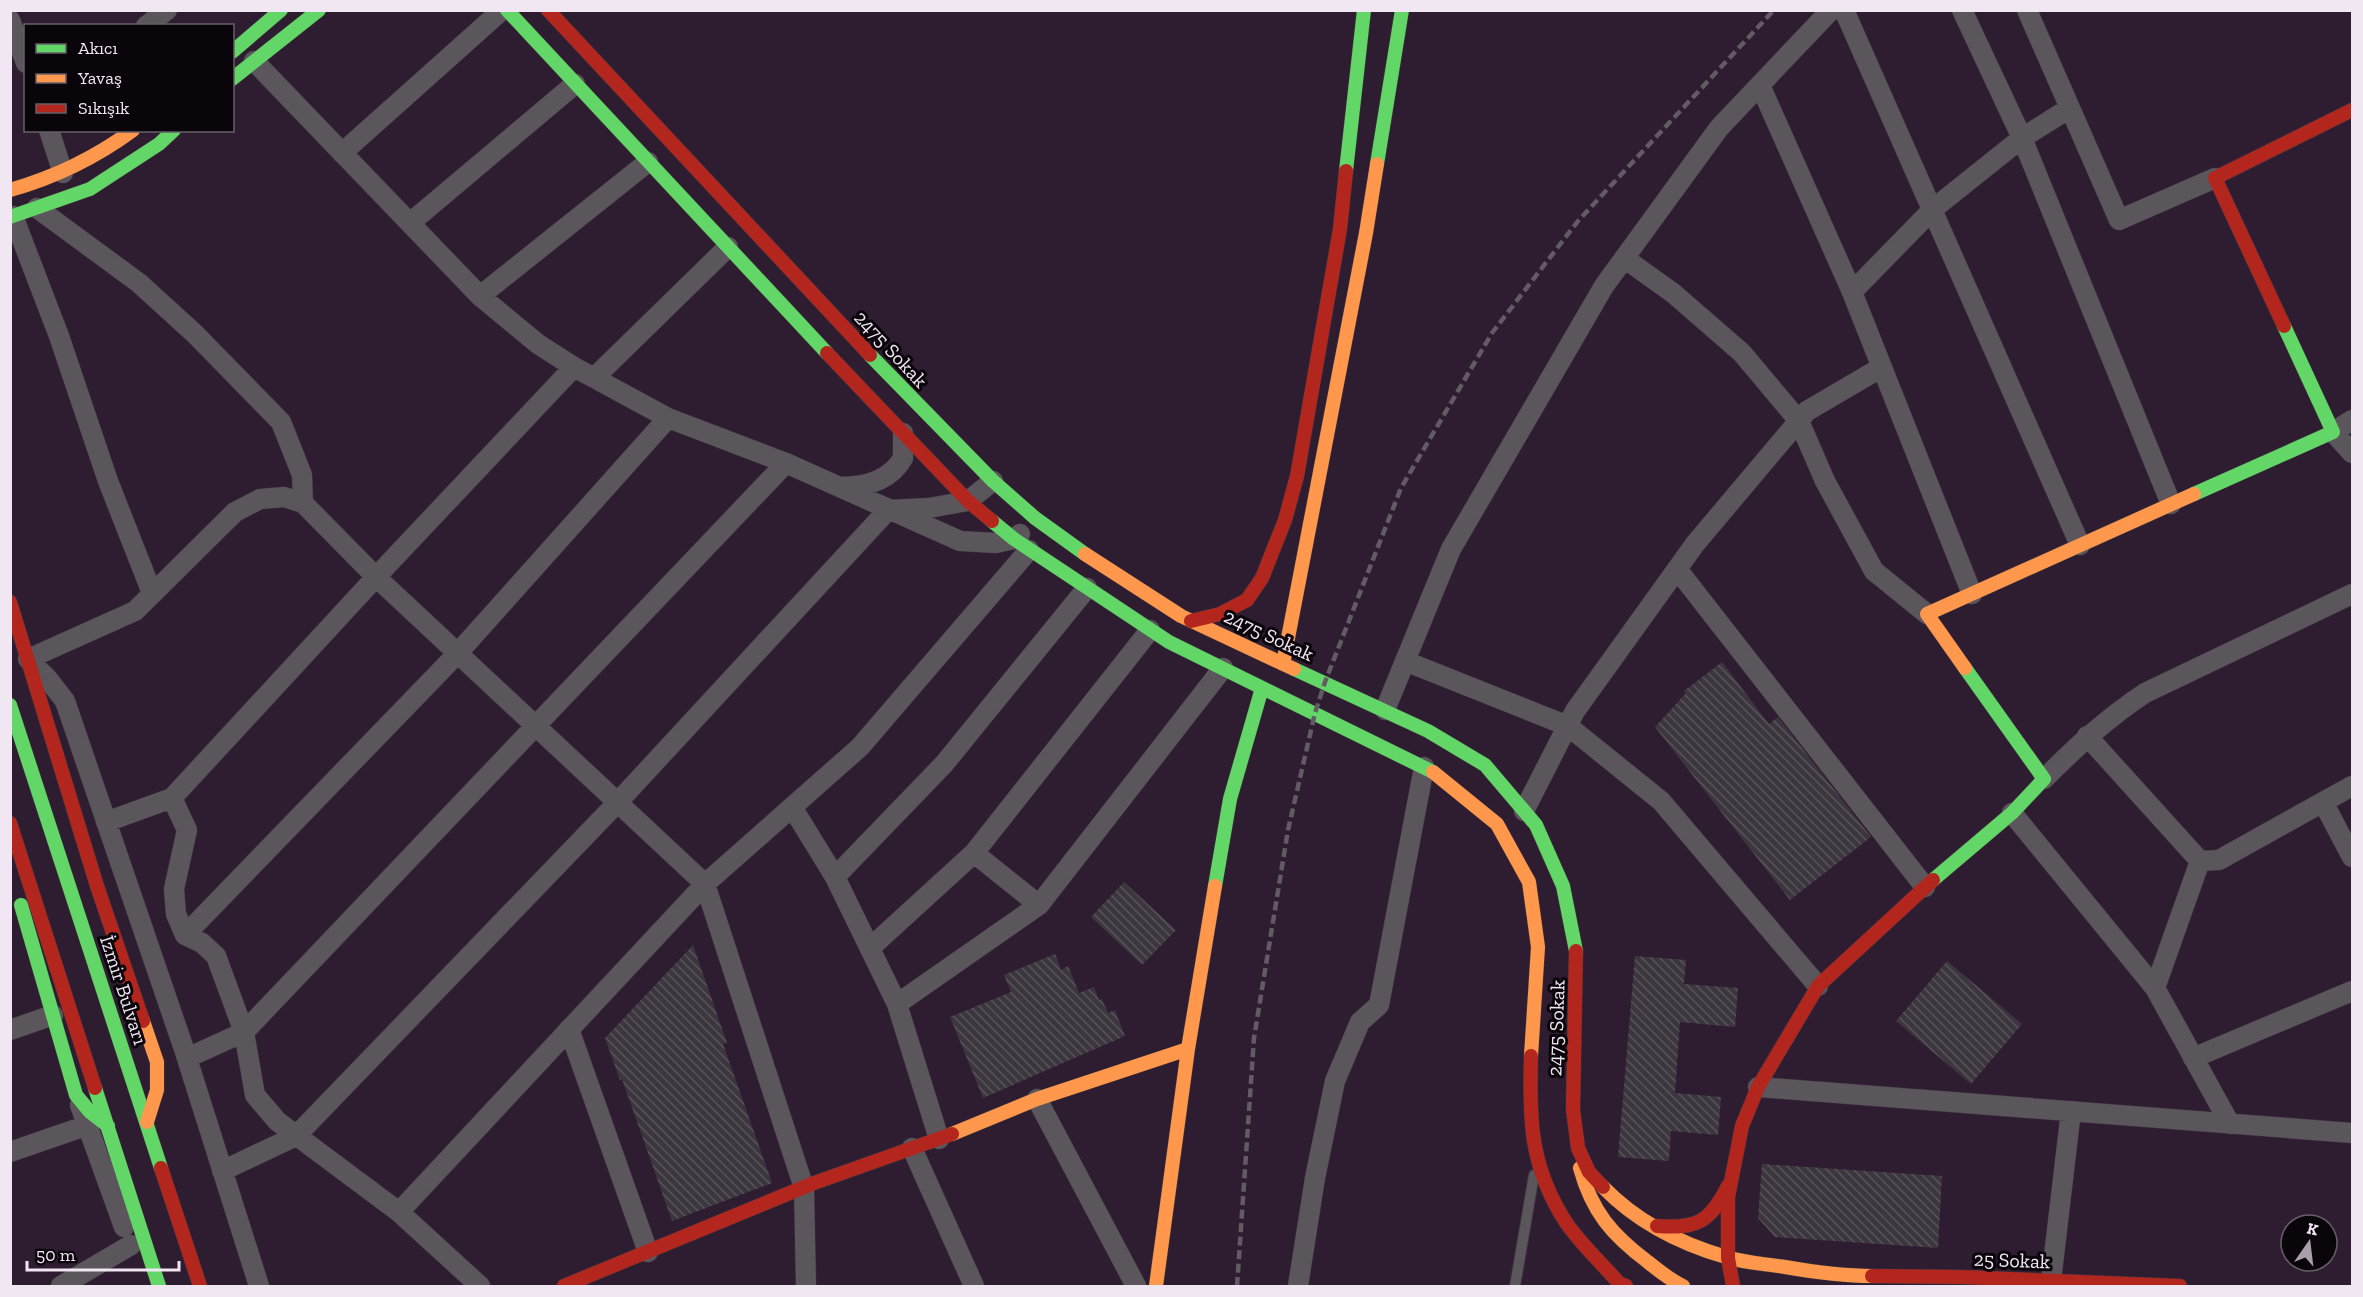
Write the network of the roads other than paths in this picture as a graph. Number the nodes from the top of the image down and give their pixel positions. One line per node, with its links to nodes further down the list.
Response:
1 (167, 10): 14 (street)
2 (281, 10): 15 (main road)
3 (318, 10): 17 (main road)
4 (502, 10): 27 (street)
5 (507, 10): 19 (main road, 2475 Sokak)
6 (549, 10): 50 (main road, 2475 Sokak)
7 (1364, 10): 67 (main road)
8 (1402, 10): 72 (main road)
9 (1831, 10): 20 (street)
10 (1844, 10): 33 (street)
11 (1962, 10): 26 (street)
12 (2027, 10): 21 (street)
13 (10, 20): 16 (street)
14 (150, 24)
15 (234, 50)
16 (24, 58)
17 (254, 61): 18 (main road); 27 (street)
18 (234, 77)
19 (575, 84): 28 (main road, 2475 Sokak); 35 (street)
20 (1760, 85): 37 (street); 38 (street)
21 (2070, 108): 26 (street); 30 (street)
22 (2352, 110): 30 (main road)
23 (50, 132): 29 (street)
24 (131, 132): 29 (main road)
25 (172, 132): 32 (main road)
26 (2022, 138): 33 (street); 54 (street)
27 (342, 153): 35 (street)
28 (648, 162): 36 (main road, 2475 Sokak); 39 (street)
29 (63, 172): 31 (main road)
30 (2215, 178): 46 (main road)
31 (10, 190)
32 (37, 208): 34 (main road); 53 (street)
33 (1933, 209): 38 (street); 58 (street)
34 (12, 217): 62 (street)
35 (410, 223): 39 (street)
36 (728, 247): 42 (street); 47 (main road, 2475 Sokak)
37 (1624, 258): 45 (street); 71 (street)
38 (1852, 292): 41 (street)
39 (480, 296): 40 (street)
40 (574, 367): 42 (street); 60 (street)
41 (1882, 368): 45 (street); 63 (street)
42 (594, 378): 43 (street)
43 (668, 418): 49 (street); 69 (street)
44 (2352, 420): 46 (street)
45 (1800, 421): 59 (street); 66 (street)
46 (2333, 432): 48 (street); 54 (main road)
47 (903, 433): 51 (street); 52 (main road, 2475 Sokak)
48 (2352, 453)
49 (786, 464): 51 (street); 78 (street)
50 (993, 481): 52 (street); 56 (main road, 2475 Sokak)
51 (838, 487): 55 (street)
52 (968, 501): 55 (street); 57 (main road, 2475 Sokak)
53 (303, 503): 60 (street); 62 (street)
54 (2171, 504): 58 (main road)
55 (888, 510): 57 (street); 85 (street)
56 (1035, 518): 57 (street); 67 (main road, 2475 Sokak)
57 (1022, 544): 61 (main road, 2475 Sokak); 86 (street)
58 (2080, 545): 63 (main road)
59 (1677, 569): 77 (street); 97 (street)
60 (376, 577): 69 (street); 83 (street)
61 (1087, 588): 68 (main road, 2475 Sokak); 95 (street)
62 (152, 593): 70 (street)
63 (1972, 594): 66 (main road)
64 (2352, 594): 79 (street)
65 (10, 602): 70 (main road)
66 (1927, 614): 81 (main road)
67 (1191, 621): 72 (main road, 2475 Sokak)
68 (1150, 630): 73 (main road, 2475 Sokak); 91 (street)
69 (457, 654): 78 (street); 99 (street)
70 (28, 659): 89 (street); 116 (main road)
71 (1405, 661): 76 (street); 77 (street)
72 (1283, 664): 76 (main road, 2475 Sokak)
73 (1223, 668): 74 (main road, 2475 Sokak); 98 (street)
74 (1262, 688): 80 (main road, 2475 Sokak); 109 (main road)
75 (10, 705): 116 (main road, İzmir Bulvarı)
76 (1385, 710): 87 (main road, 2475 Sokak)
77 (1568, 726): 87 (street); 101 (street)
78 (536, 728): 85 (street); 108 (street)
79 (2087, 736): 81 (street); 93 (street)
80 (1424, 767): 125 (main road, 2475 Sokak); 148 (street)
81 (2044, 779): 88 (main road)
82 (2352, 786): 84 (street)
83 (172, 798): 89 (street); 99 (street)
84 (2324, 802): 92 (street); 93 (street)
85 (617, 803): 96 (street); 120 (street)
86 (792, 807): 95 (street); 96 (street)
87 (1524, 811): 123 (main road, 2475 Sokak)
88 (2012, 813): 97 (main road); 102 (street)
89 (106, 822): 110 (street)
90 (10, 823): 118 (main road)
91 (974, 853): 98 (street); 100 (street)
92 (2352, 857)
93 (2200, 861): 102 (street)
94 (10, 868): 105 (main road)
95 (835, 877): 100 (street)
96 (705, 884): 106 (street); 128 (street)
97 (1925, 887): 101 (main road)
98 (1039, 905): 104 (street)
99 (185, 935): 108 (street)
100 (870, 948): 104 (street)
101 (1818, 986): 112 (main road)
102 (2155, 988): 111 (street)
103 (2352, 992): 111 (street)
104 (897, 1004): 121 (street)
105 (53, 1015): 107 (street); 113 (main road)
106 (569, 1029): 129 (street); 132 (street)
107 (10, 1030)
108 (244, 1032): 110 (street); 120 (street)
109 (1188, 1049): 114 (main road); 147 (main road)
110 (187, 1058): 126 (street)
111 (2193, 1058): 117 (street)
112 (1758, 1087): 115 (street); 127 (main road)
113 (76, 1095): 118 (street)
114 (1037, 1099): 121 (main road); 146 (street)
115 (2071, 1111): 117 (street); 135 (street)
116 (147, 1122): 140 (main road, İzmir Bulvarı)
117 (2230, 1124): 119 (street)
118 (98, 1125): 124 (street); 131 (street); 139 (main road)
119 (2352, 1133)
120 (296, 1136): 126 (street); 129 (street)
121 (939, 1138): 122 (main road)
122 (912, 1148): 128 (main road); 145 (street)
123 (1578, 1148): 130 (main road, 2475 Sokak); 150 (main road)
124 (10, 1152)
125 (1537, 1160): 136 (main road, 2475 Sokak); 149 (lane)
126 (222, 1171): 141 (street)
127 (1730, 1181): 130 (main road); 133 (main road)
128 (804, 1188): 132 (main road); 144 (street)
129 (399, 1212): 142 (street)
130 (1654, 1226): 133 (main road, 2475 Sokak)
131 (130, 1245): 137 (street); 138 (street)
132 (648, 1252): 143 (main road)
133 (1728, 1258): 134 (main road, 2475 Sokak); 151 (main road)
134 (1841, 1276): 135 (main road, 25 Sokak); 152 (main road)
135 (2051, 1281): 153 (main road, 25 Sokak)
136 (1622, 1285)
137 (61, 1287)
138 (143, 1287)
139 (159, 1287)
140 (200, 1287)
141 (259, 1287)
142 (480, 1287)
143 (564, 1287)
144 (806, 1287)
145 (974, 1287)
146 (1136, 1287)
147 (1156, 1287)
148 (1298, 1287)
149 (1515, 1287)
150 (1683, 1287)
151 (1733, 1287)
152 (1806, 1287)
153 (2180, 1287)

